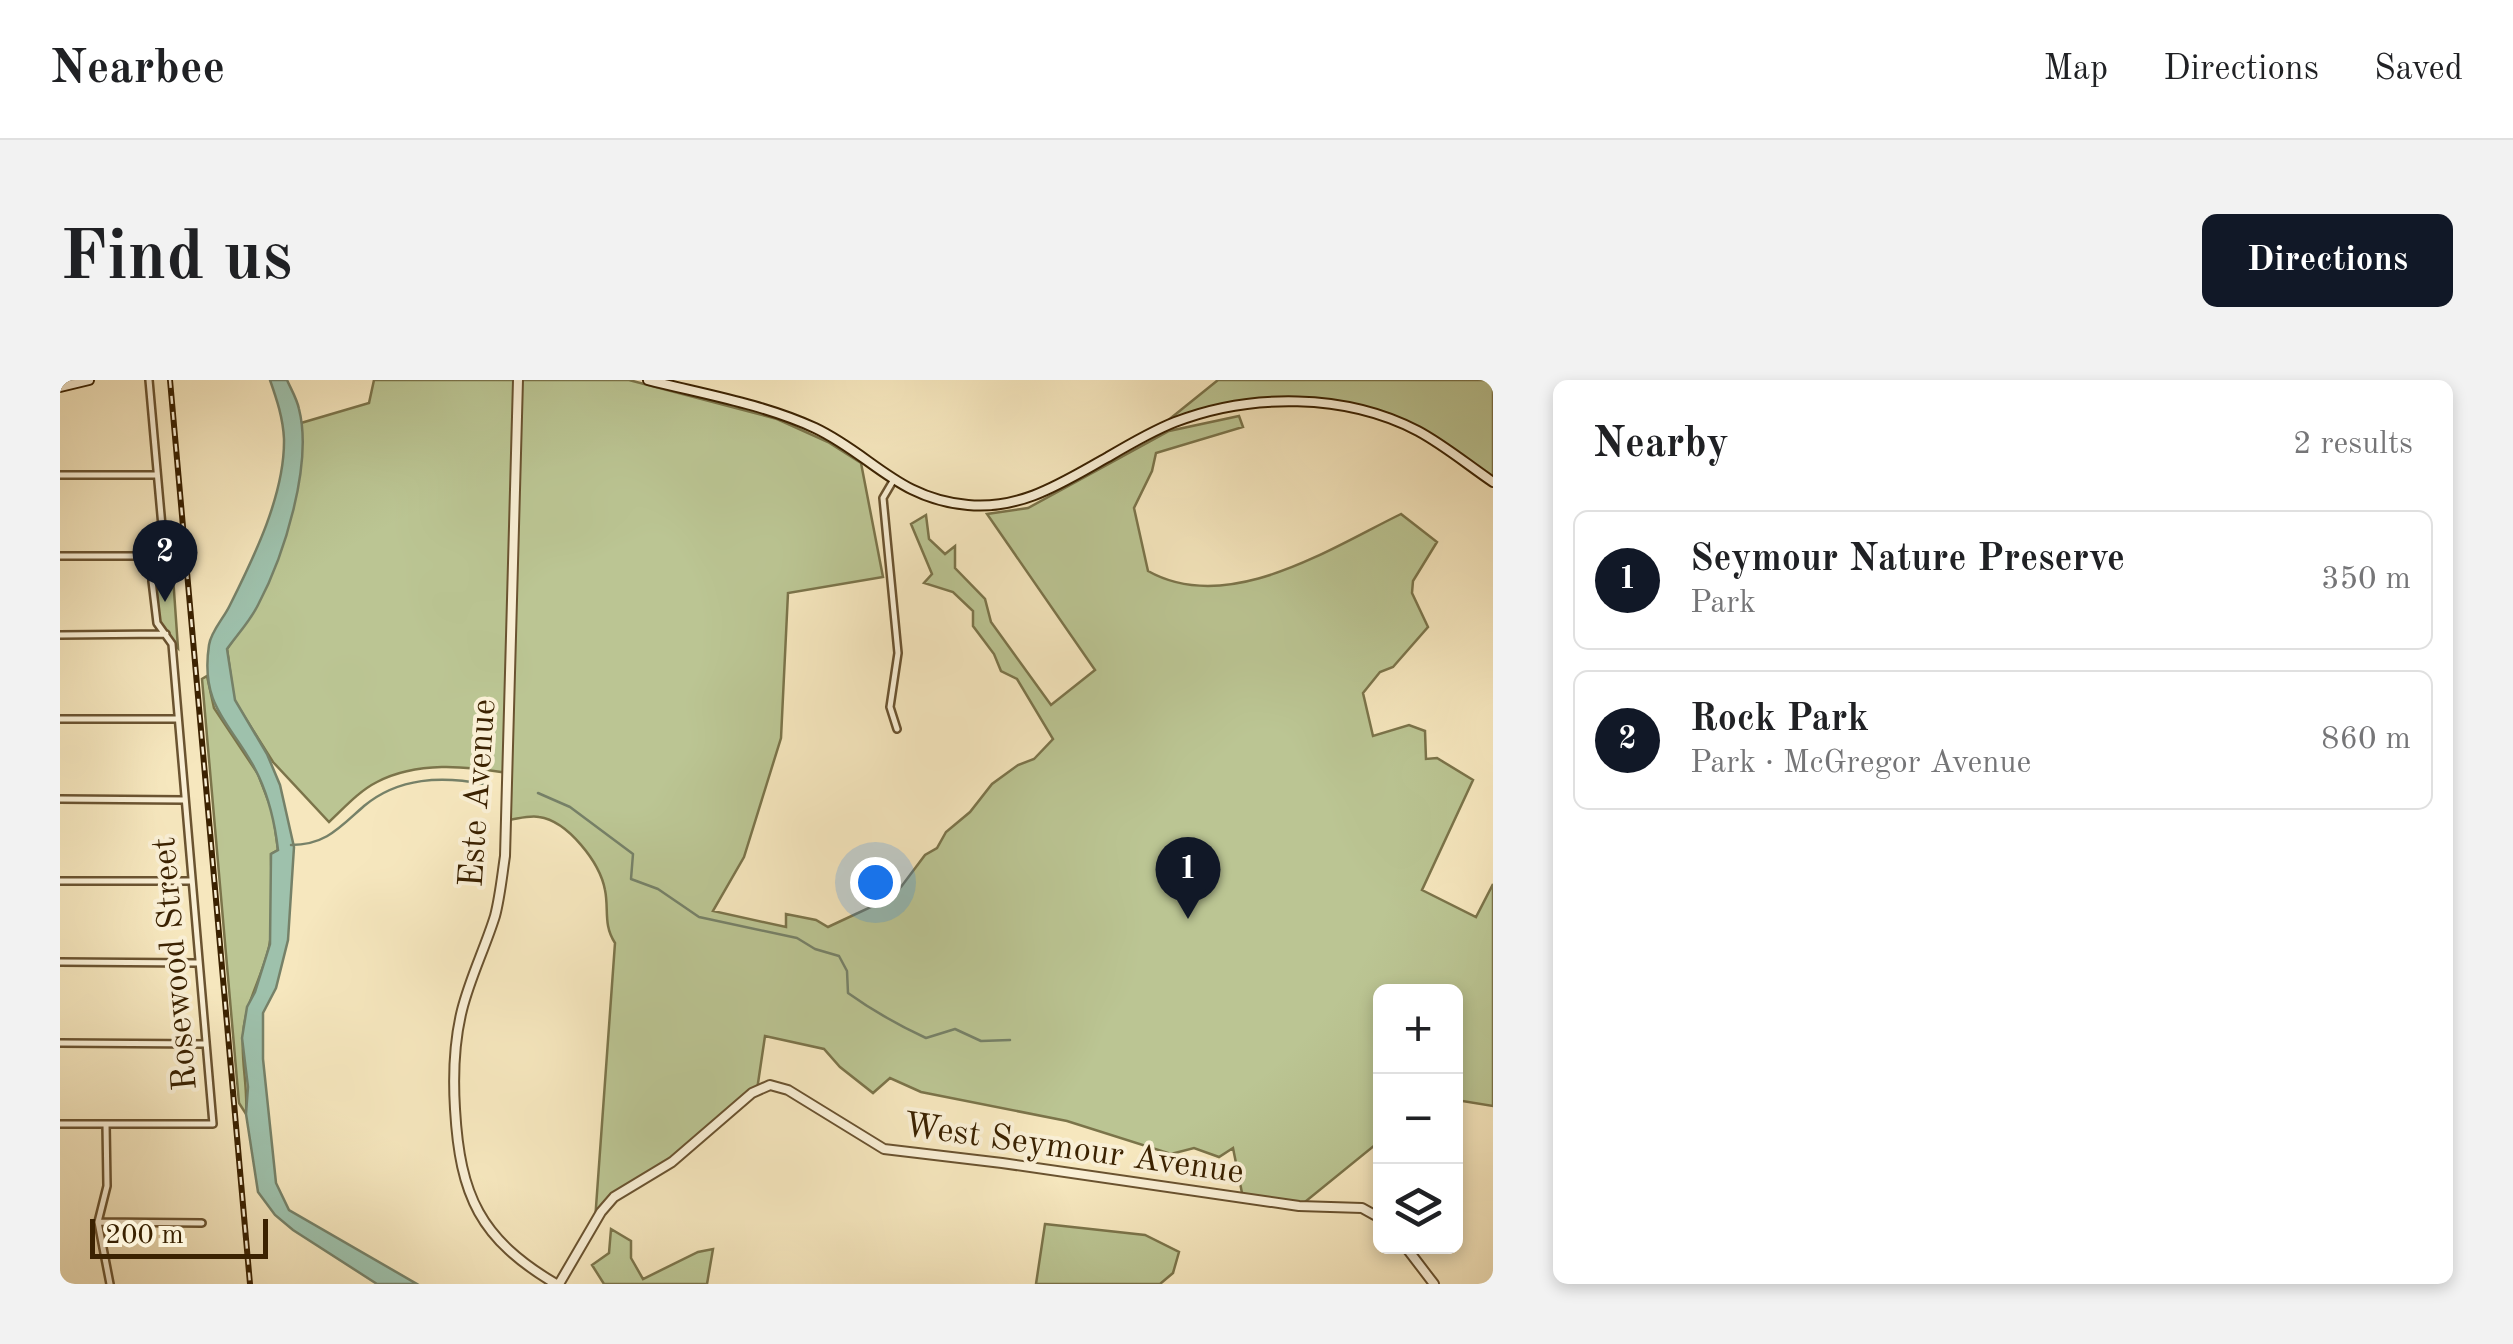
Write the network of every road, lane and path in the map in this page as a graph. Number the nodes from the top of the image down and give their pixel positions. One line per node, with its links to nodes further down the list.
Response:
1 (89, 380): 5 (street)
2 (149, 380): 7 (street, Rosewood Street)
3 (518, 380): 32 (street, Este Avenue)
4 (648, 380): 8 (street)
5 (60, 387)
6 (60, 475): 7 (street)
7 (158, 475): 11 (street, Rosewood Street)
8 (892, 481): 9 (street); 16 (street)
9 (1493, 482)
10 (60, 556): 11 (street)
11 (160, 556): 12 (street, Rosewood Street)
12 (166, 634): 13 (street); 15 (street, Rosewood Street)
13 (60, 635)
14 (60, 719): 15 (street)
15 (178, 719): 18 (street, Rosewood Street)
16 (897, 729)
17 (60, 800): 18 (street)
18 (184, 800): 20 (street, Rosewood Street)
19 (60, 881): 20 (street)
20 (192, 882): 22 (street, Rosewood Street)
21 (60, 962): 22 (street)
22 (198, 963): 24 (street, Rosewood Street)
23 (60, 1043): 24 (street)
24 (206, 1044): 26 (street, Rosewood Street)
25 (60, 1124): 26 (street)
26 (106, 1124): 28 (street)
27 (1373, 1214): 32 (street, West Seymour Avenue)
28 (98, 1222): 29 (street); 31 (street)
29 (202, 1224)
30 (1411, 1254): 33 (street)
31 (110, 1284)
32 (558, 1284)
33 (1434, 1284)

